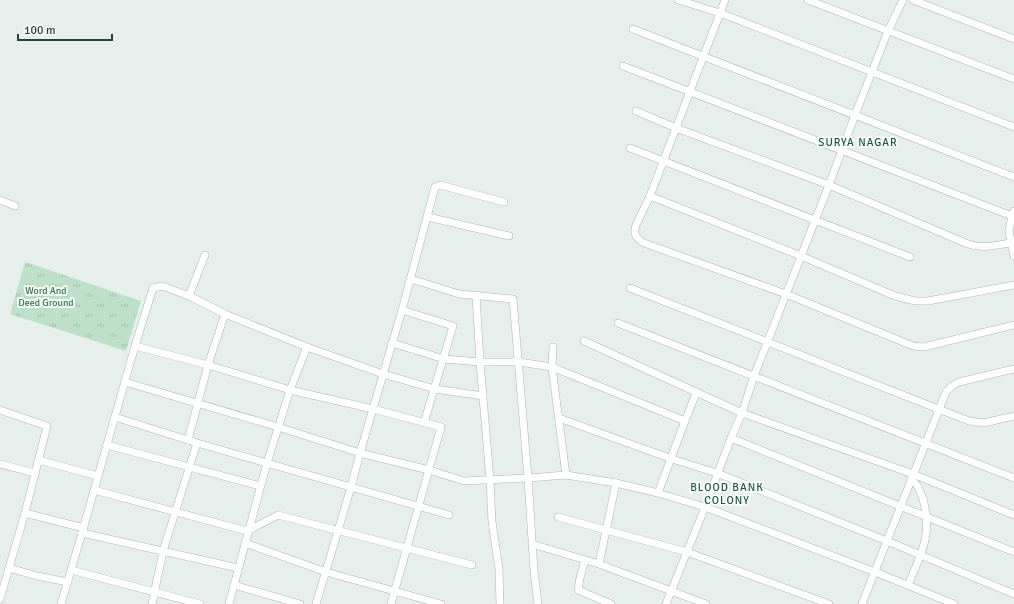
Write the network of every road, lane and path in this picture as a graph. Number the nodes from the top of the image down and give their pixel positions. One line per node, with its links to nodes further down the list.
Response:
1 (678, 0): 6 (street)
2 (725, 0): 6 (street)
3 (808, 0): 8 (street)
4 (903, 0): 8 (street)
5 (913, 0): 9 (street)
6 (720, 13): 10 (street); 12 (street)
7 (633, 29): 10 (street)
8 (888, 31): 12 (street); 13 (street)
9 (1014, 38)
10 (703, 57): 14 (street); 16 (street)
11 (623, 66): 14 (street)
12 (873, 71): 16 (street); 17 (street)
13 (1014, 79)
14 (690, 91): 18 (street); 20 (street)
15 (636, 110): 18 (street)
16 (855, 115): 20 (street); 22 (street)
17 (1014, 127)
18 (676, 128): 21 (street); 23 (street)
19 (630, 148): 21 (street)
20 (842, 149): 23 (street); 28 (street)
21 (664, 161): 24 (street); 30 (street)
22 (1014, 177)
23 (829, 186): 30 (street); 32 (street)
24 (650, 196): 34 (street); 40 (street)
25 (0, 200): 27 (street)
26 (504, 202): 29 (street)
27 (15, 206)
28 (1013, 214): 32 (street)
29 (428, 217): 31 (street); 37 (street)
30 (815, 220): 34 (street); 36 (street)
31 (509, 236)
32 (1011, 243): 35 (street)
33 (205, 255): 41 (street)
34 (801, 256): 38 (street); 40 (street)
35 (1014, 256)
36 (910, 257)
37 (410, 279): 42 (street); 43 (street)
38 (1014, 285)
39 (630, 288): 48 (street)
40 (786, 294): 46 (street); 48 (street)
41 (189, 296): 44 (street); 50 (street)
42 (476, 296): 54 (street); 55 (street)
43 (402, 310): 49 (street); 53 (street)
44 (225, 314): 51 (street); 56 (street)
45 (618, 323): 60 (street)
46 (1014, 326)
47 (584, 341): 64 (street)
48 (768, 341): 60 (street); 67 (street)
49 (392, 343): 53 (street); 59 (street)
50 (135, 346): 56 (street); 61 (street)
51 (307, 347): 59 (street); 63 (street)
52 (553, 347): 57 (street)
53 (444, 359): 54 (street); 62 (street)
54 (480, 362): 55 (street); 65 (street)
55 (519, 362): 57 (street); 94 (street)
56 (208, 365): 63 (street); 66 (street)
57 (552, 367): 73 (street); 74 (street)
58 (1014, 369): 67 (street)
59 (384, 374): 62 (street); 68 (street)
60 (754, 376): 70 (street); 80 (street)
61 (125, 382): 66 (street); 72 (street)
62 (435, 389): 65 (street); 75 (street)
63 (290, 390): 68 (street); 76 (street)
64 (696, 393): 70 (street); 74 (street)
65 (483, 396): 96 (street)
66 (198, 403): 76 (street); 78 (street)
67 (939, 408): 71 (street); 80 (street)
68 (373, 409): 75 (street); 82 (street)
69 (0, 410): 84 (street)
70 (742, 413): 77 (street); 93 (street)
71 (1014, 416)
72 (115, 417): 78 (street); 81 (street)
73 (559, 418): 83 (street); 91 (street)
74 (685, 421): 83 (street)
75 (424, 423): 88 (street)
76 (278, 427): 82 (street); 85 (street)
77 (731, 438): 90 (street); 103 (street)
78 (188, 440): 79 (street)
79 (197, 443): 85 (street); 87 (street)
80 (925, 443): 93 (street); 95 (street)
81 (107, 445): 87 (street); 92 (street)
82 (360, 453): 88 (street); 99 (street)
83 (672, 459): 90 (street); 101 (street)
84 (38, 460): 89 (street); 92 (street)
85 (266, 463): 98 (street); 99 (street)
86 (0, 464): 89 (street)
87 (190, 467): 98 (street); 105 (street)
88 (429, 470): 96 (street); 102 (street)
89 (35, 472): 106 (street)
90 (717, 473): 104 (street); 115 (street)
91 (566, 475): 94 (street); 97 (street)
92 (98, 476): 100 (street)
93 (912, 476): 103 (street); 108 (street); 109 (street)
94 (528, 478): 96 (street); 117 (street)
95 (1014, 478)
96 (490, 480): 147 (street)
97 (616, 483): 101 (street); 111 (street)
98 (260, 486): 113 (street)
99 (351, 487): 102 (street); 114 (street)
100 (94, 490): 105 (street); 112 (street)
101 (658, 494): 104 (street)
102 (418, 506): 107 (street); 118 (street)
103 (900, 506): 109 (street); 115 (street)
104 (705, 507): 120 (street); 130 (street)
105 (176, 512): 113 (street); 119 (street)
106 (24, 513): 112 (street); 126 (street)
107 (449, 515)
108 (1014, 515)
109 (927, 516): 121 (street); 122 (street)
110 (558, 517): 111 (street)
111 (606, 529): 120 (street); 124 (street)
112 (83, 530): 119 (street); 128 (street)
113 (248, 531): 114 (street); 116 (street)
114 (338, 531): 118 (street); 129 (street)
115 (887, 541): 122 (street); 130 (street)
116 (245, 543): 127 (street); 129 (street)
117 (532, 544): 123 (street); 148 (street)
118 (406, 548): 125 (street); 136 (street)
119 (163, 551): 127 (street); 135 (street)
120 (687, 552): 134 (street); 152 (street)
121 (1014, 552)
122 (921, 555): 133 (street); 137 (street)
123 (585, 560): 124 (street); 149 (street)
124 (599, 564): 134 (street)
125 (472, 565)
126 (9, 568): 131 (street); 138 (street)
127 (238, 568): 132 (street)
128 (71, 570): 131 (street); 135 (street)
129 (326, 572): 136 (street); 144 (street)
130 (875, 572): 133 (street); 153 (street)
131 (68, 582): 139 (street)
132 (234, 585): 142 (street); 143 (street)
133 (908, 586): 154 (street)
134 (672, 590): 150 (street); 151 (street)
135 (154, 592): 140 (street); 141 (street)
136 (394, 592): 145 (street); 146 (street)
137 (1014, 594)
138 (0, 599)
139 (61, 604)
140 (152, 604)
141 (200, 604)
142 (228, 604)
143 (300, 604)
144 (316, 604)
145 (391, 604)
146 (441, 604)
147 (500, 604)
148 (538, 604)
149 (611, 604)
150 (666, 604)
151 (706, 604)
152 (829, 604)
153 (862, 604)
154 (954, 604)

